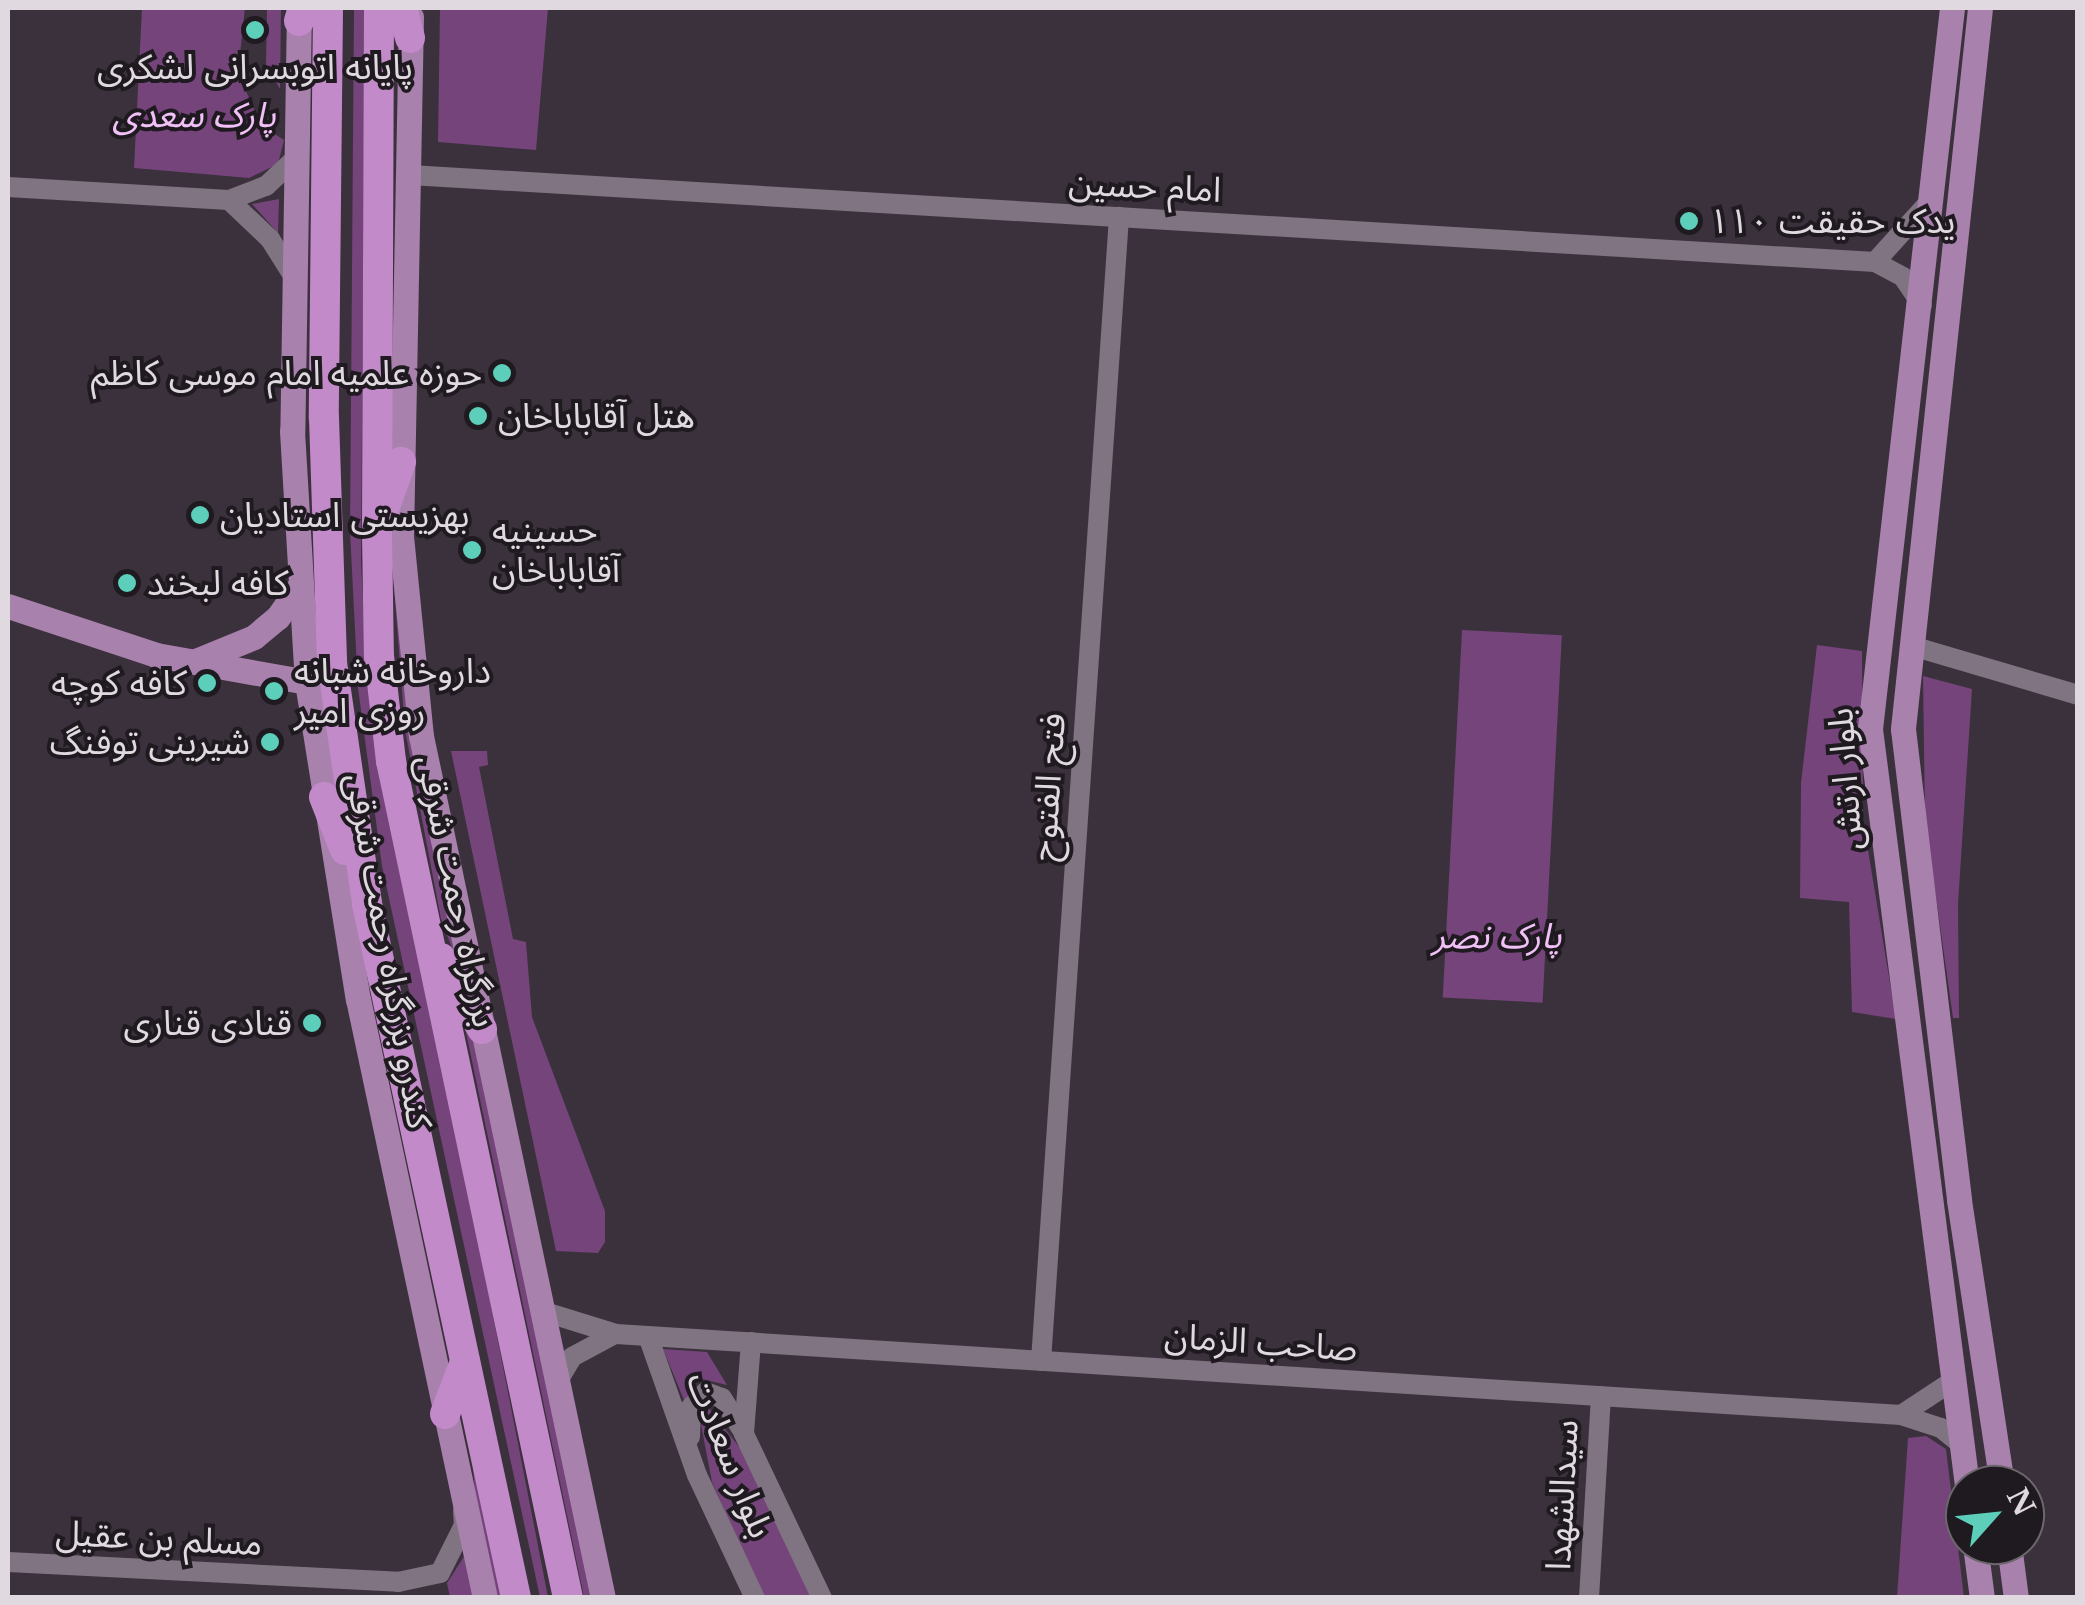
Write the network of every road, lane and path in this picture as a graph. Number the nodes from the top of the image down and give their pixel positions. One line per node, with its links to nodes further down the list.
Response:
1 (328, 8): 26 (highway)
2 (378, 8): 18 (highway, بزرگراه رحمت شرقی)
3 (402, 8): 7 (highway)
4 (1952, 8): 11 (main road, بلوار ارتش)
5 (1980, 8): 21 (main road, بلوار ارتش)
6 (300, 12): 8 (main road, کندرو بزرگراه رحمت شرقی)
7 (411, 23): 9 (main road, کندرو بزرگراه رحمت شرقی)
8 (296, 158): 12 (street); 15 (main road, کندرو بزرگراه رحمت شرقی)
9 (410, 175): 13 (street, امام حسین); 17 (main road, کندرو بزرگراه رحمت شرقی)
10 (8, 187): 12 (street)
11 (1932, 198): 14 (street); 16 (main road, بلوار ارتش)
12 (229, 200): 15 (street)
13 (1119, 217): 14 (street, امام حسین); 33 (street, فتح الفتوح)
14 (1875, 262): 16 (street)
15 (294, 277): 19 (main road, کندرو بزرگراه رحمت شرقی)
16 (1922, 306): 35 (main road, بلوار ارتش)
17 (400, 462): 18 (highway); 28 (main road, کندرو بزرگراه رحمت شرقی)
18 (376, 534): 27 (highway, بزرگراه رحمت شرقی)
19 (301, 584): 22 (main road); 23 (main road, کندرو بزرگراه رحمت شرقی)
20 (8, 606): 22 (main road)
21 (1912, 646): 24 (street); 43 (main road, بلوار ارتش)
22 (193, 662): 23 (main road)
23 (307, 682): 25 (main road, کندرو بزرگراه رحمت شرقی)
24 (2078, 695)
25 (324, 796): 26 (highway); 38 (main road, کندرو بزرگراه رحمت شرقی)
26 (367, 904): 34 (highway)
27 (426, 932): 28 (highway); 55 (highway, بزرگراه رحمت شرقی)
28 (482, 1030): 29 (main road, کندرو بزرگراه رحمت شرقی)
29 (542, 1312): 30 (street); 36 (main road, کندرو بزرگراه رحمت شرقی)
30 (616, 1334): 31 (street, صاحب الزمان); 36 (street)
31 (648, 1336): 32 (street, صاحب الزمان); 44 (street, بلوار سعادت)
32 (751, 1342): 33 (street, صاحب الزمان); 40 (street, بلوار سعادت)
33 (1041, 1361): 37 (street, صاحب الزمان)
34 (465, 1362): 38 (highway); 54 (highway)
35 (1954, 1380): 39 (street); 41 (main road, بلوار ارتش)
36 (556, 1384): 56 (main road, کندرو بزرگراه رحمت شرقی)
37 (1601, 1396): 39 (street, صاحب الزمان); 59 (street, سیدالشهدا)
38 (444, 1414): 45 (main road, کندرو بزرگراه رحمت شرقی)
39 (1901, 1415): 41 (street, صاحب الزمان)
40 (744, 1434): 44 (street); 58 (street, بلوار سعادت)
41 (1962, 1445): 42 (main road, بلوار ارتش)
42 (1964, 1465)
43 (1999, 1465)
44 (697, 1475): 57 (street, بلوار سعادت)
45 (463, 1496): 49 (street); 53 (main road, کندرو بزرگراه رحمت شرقی)
46 (8, 1562): 50 (street, مسلم بن عقیل)
47 (1978, 1565): 60 (main road)
48 (2012, 1565): 61 (main road)
49 (440, 1574): 50 (street, مسلم بن عقیل); 52 (street)
50 (307, 1578): 51 (street)
51 (358, 1598)
52 (434, 1598)
53 (485, 1598)
54 (516, 1598)
55 (568, 1598)
56 (603, 1598)
57 (754, 1598)
58 (822, 1598)
59 (1589, 1598)
60 (1982, 1598)
61 (2016, 1598)

